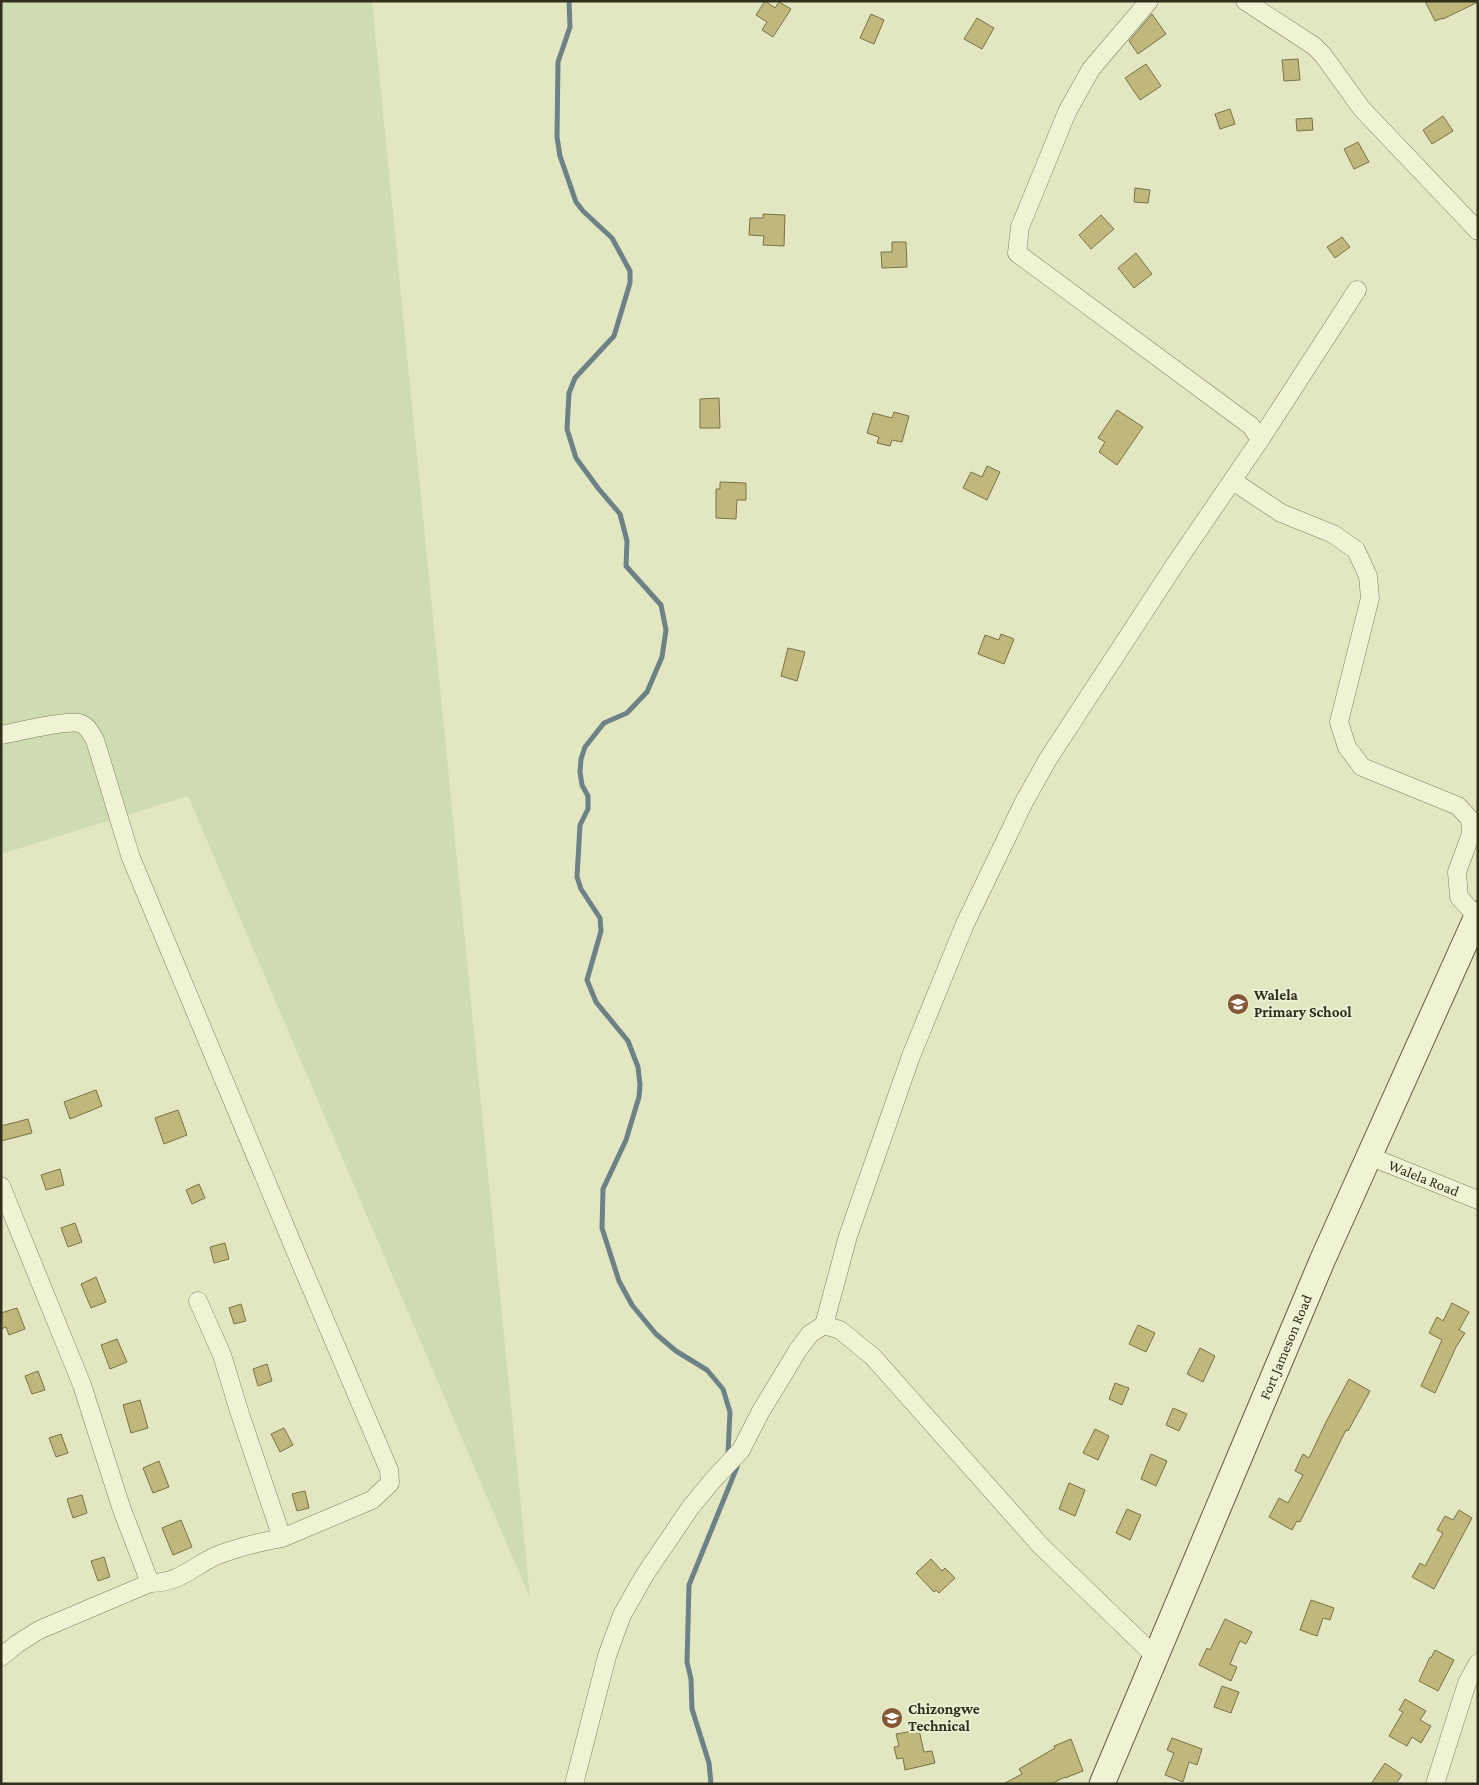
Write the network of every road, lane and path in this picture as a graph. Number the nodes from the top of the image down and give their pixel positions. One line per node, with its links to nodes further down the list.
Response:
1 (1149, 1): 5 (street)
2 (1245, 1): 3 (street)
3 (1478, 231)
4 (1357, 290): 5 (street)
5 (1260, 440): 6 (street)
6 (1233, 481): 8 (street); 13 (street)
7 (1, 736): 14 (street)
8 (1477, 916): 9 (street, Fort Jameson Road)
9 (1368, 1156): 11 (street, Walela Road); 17 (street, Fort Jameson Road)
10 (1, 1186): 15 (street)
11 (1478, 1200)
12 (198, 1302): 14 (street)
13 (824, 1325): 17 (street); 19 (street)
14 (282, 1538): 15 (street)
15 (150, 1583): 16 (street)
16 (1, 1657)
17 (1156, 1657): 20 (street, Fort Jameson Road)
18 (1478, 1663): 21 (street)
19 (574, 1784)
20 (1102, 1784)
21 (1435, 1784)

